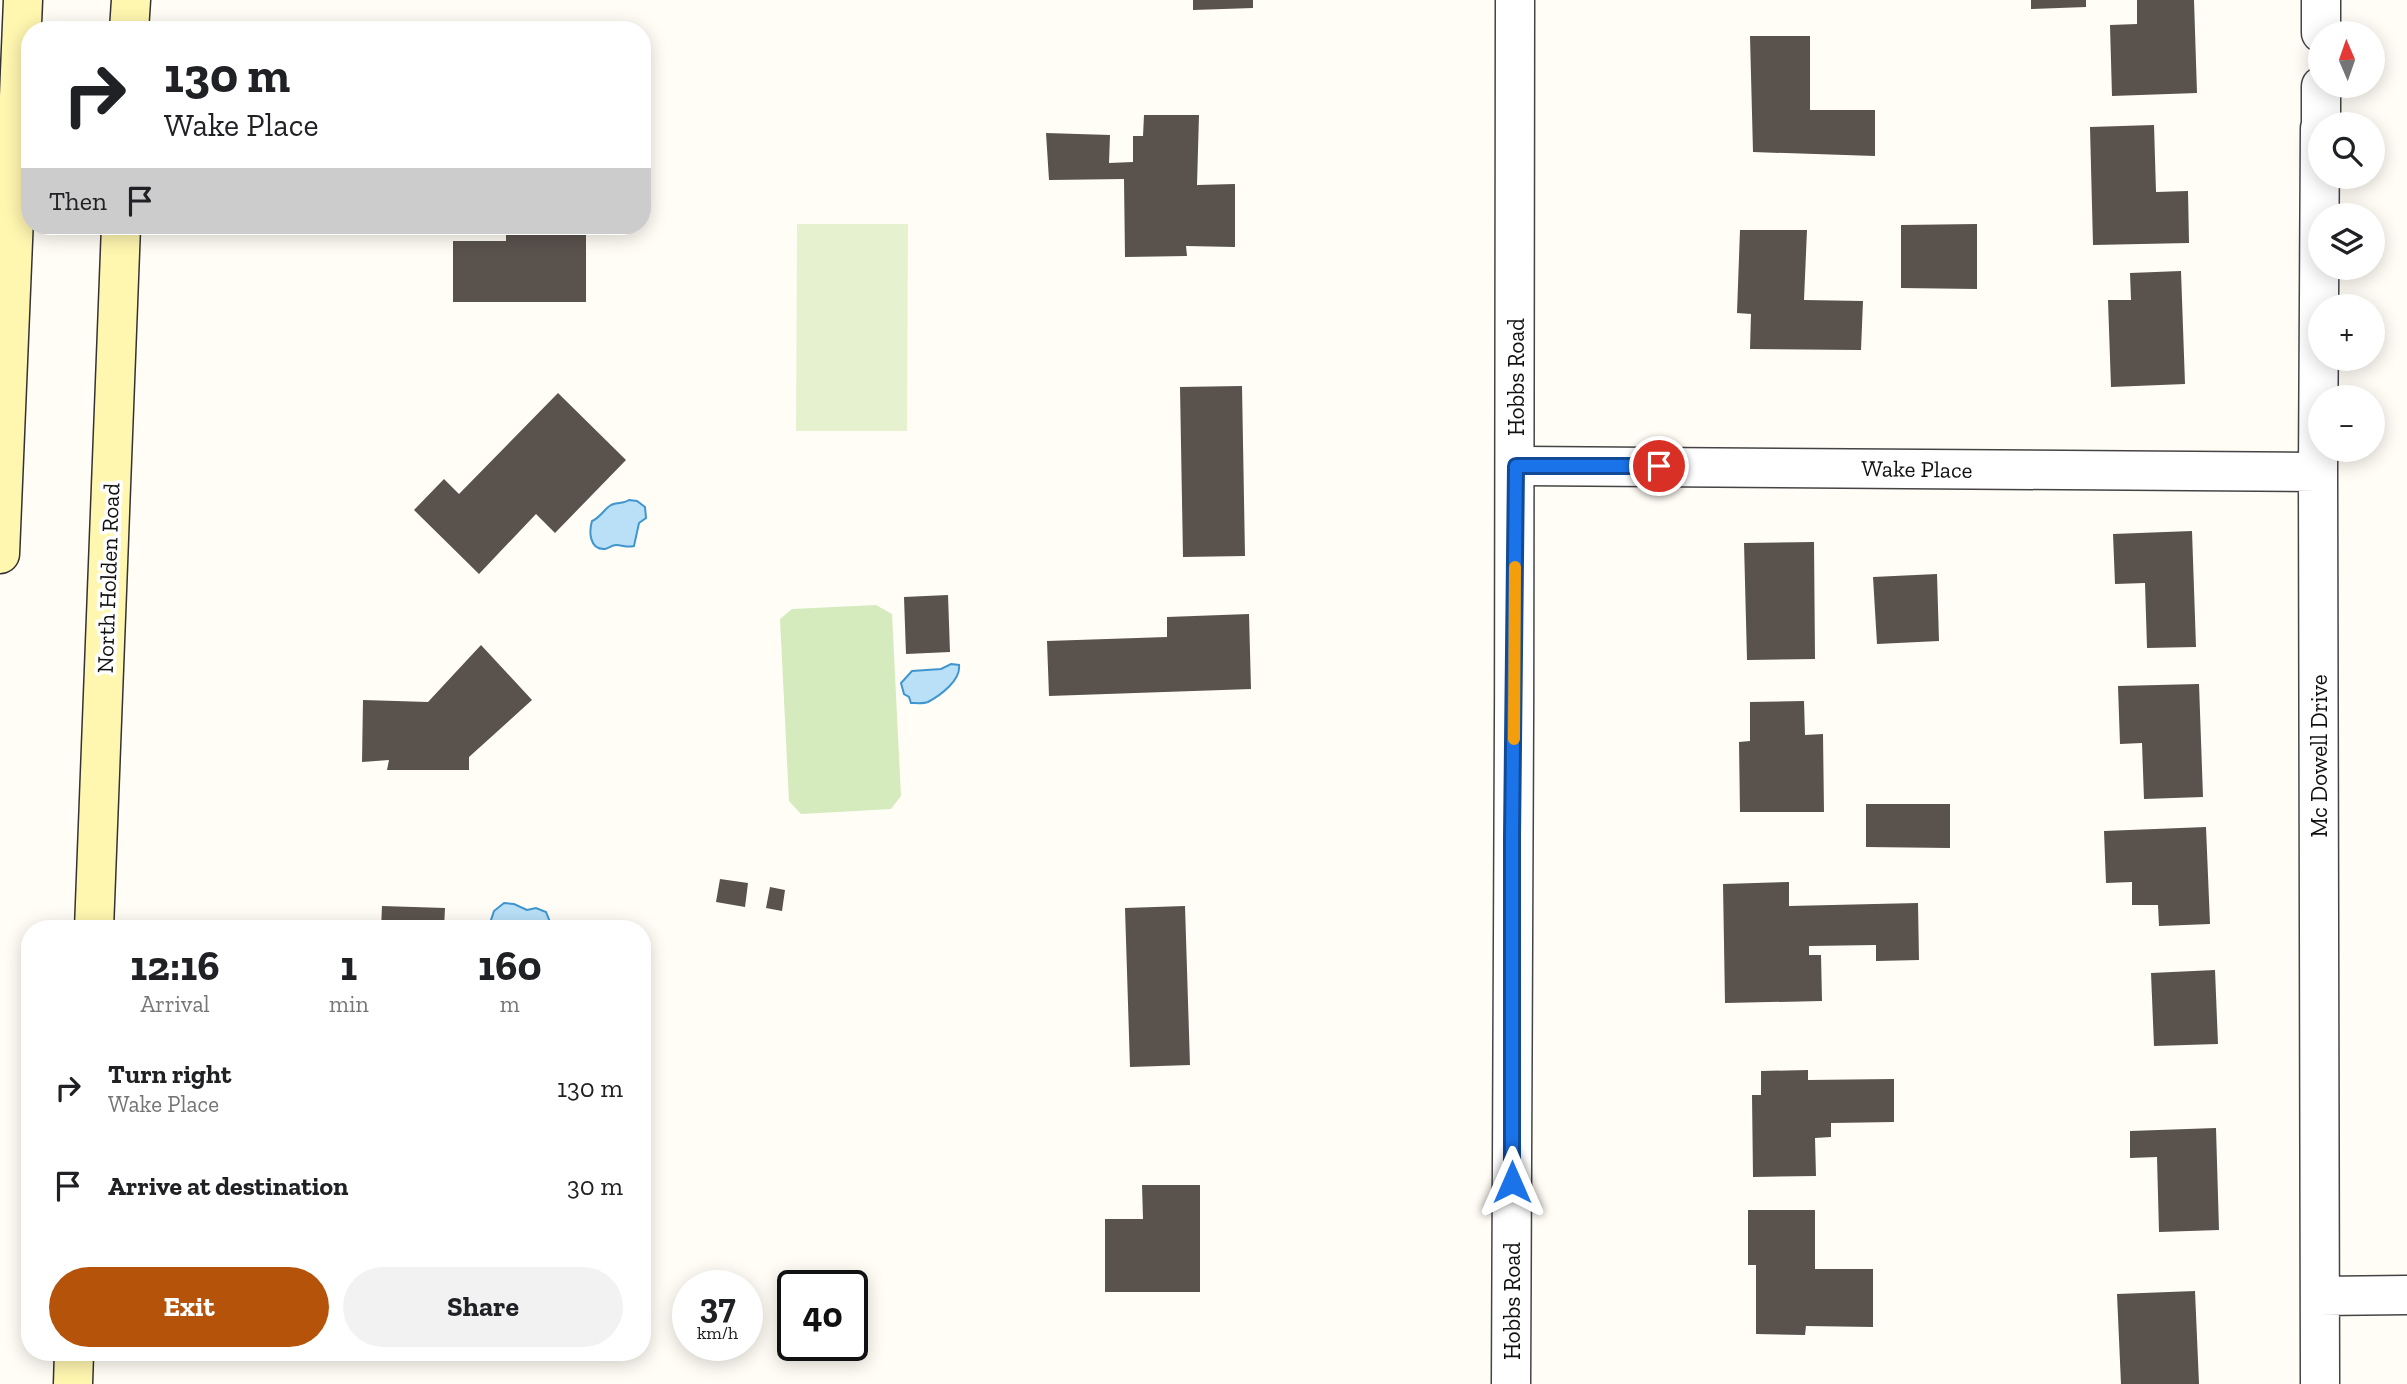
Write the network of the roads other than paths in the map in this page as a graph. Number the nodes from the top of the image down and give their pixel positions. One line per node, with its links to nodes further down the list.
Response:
1 (23, 0): 5 (main road)
2 (131, 0): 6 (main road)
3 (1515, 0): 11 (street, Hobbs Road)
4 (2321, 0): 7 (street)
5 (22, 21)
6 (130, 21)
7 (2321, 21)
8 (21, 48): 13 (main road)
9 (2320, 189): 12 (street, Mc Dowell Drive)
10 (121, 235): 14 (main road, North Holden Road)
11 (1516, 466): 12 (street, Wake Place); 19 (street, Hobbs Road)
12 (2318, 472): 16 (street, Mc Dowell Drive)
13 (0, 554)
14 (94, 920)
15 (2407, 1295): 16 (street)
16 (2320, 1296): 20 (street, Mc Dowell Drive)
17 (74, 1361): 18 (main road)
18 (73, 1384)
19 (1511, 1384)
20 (2320, 1384)

